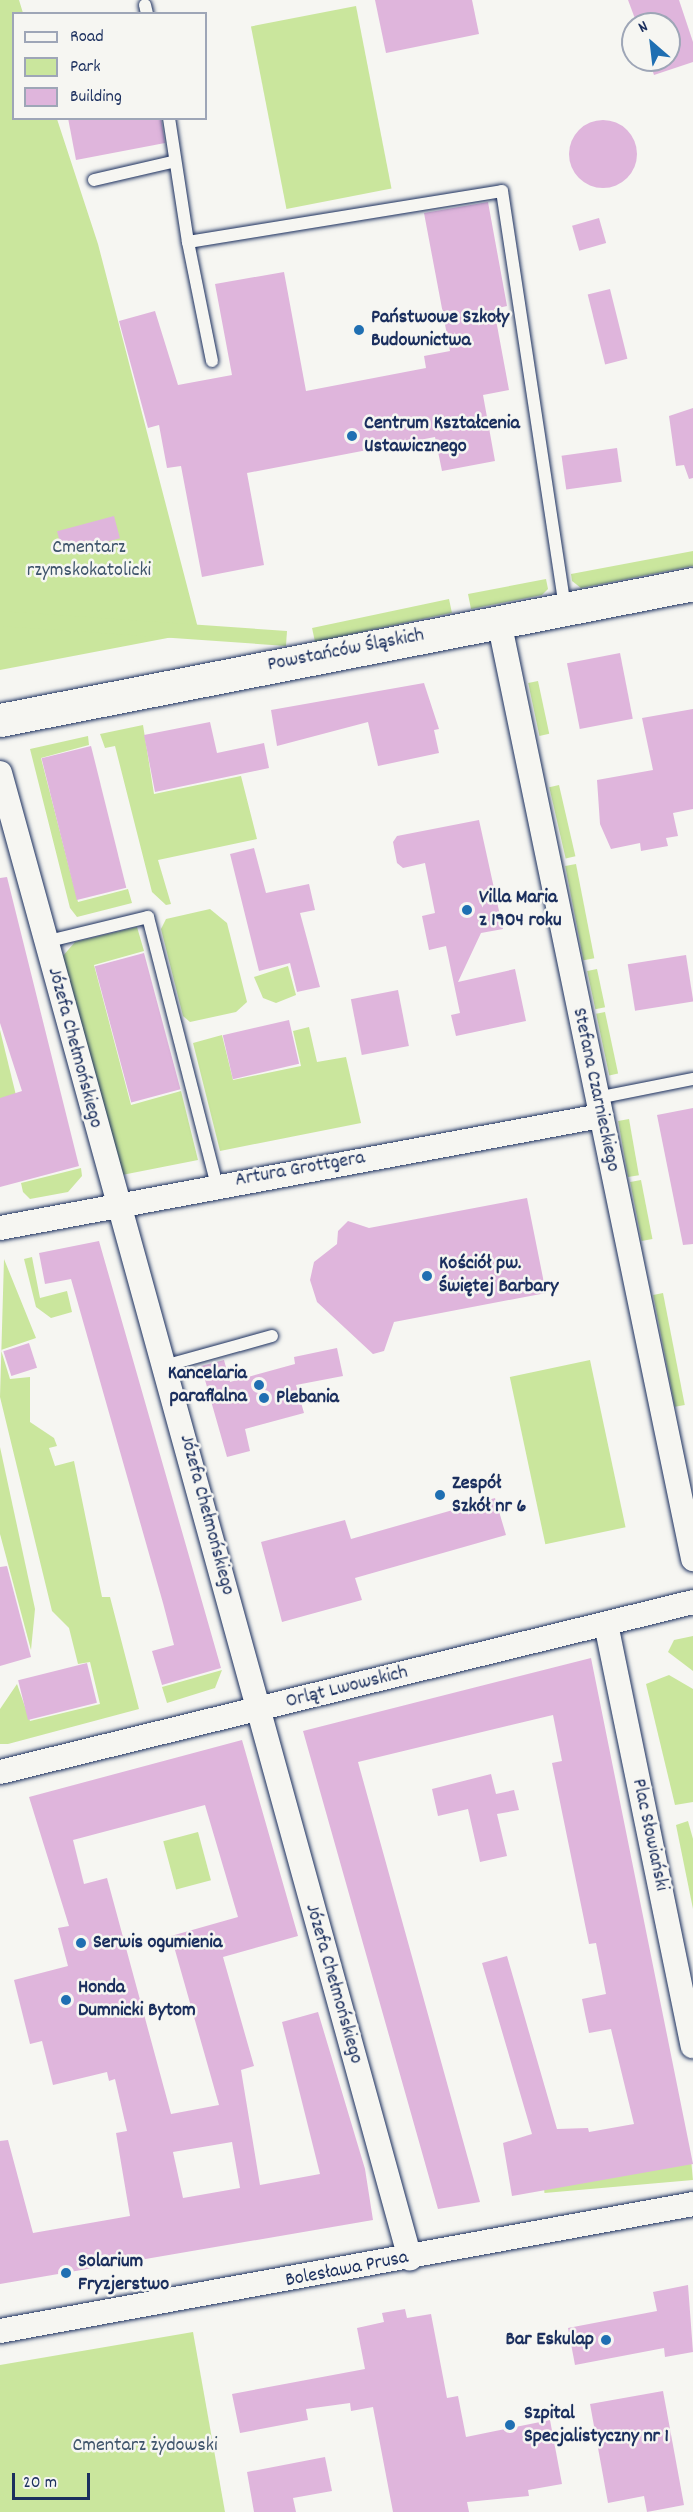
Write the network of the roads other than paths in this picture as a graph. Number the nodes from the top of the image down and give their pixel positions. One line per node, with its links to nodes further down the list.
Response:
1 (169, 120): 2 (lane)
2 (172, 162): 3 (lane); 4 (lane)
3 (94, 180)
4 (188, 242): 5 (lane); 7 (lane)
5 (212, 361)
6 (693, 584): 7 (street, Powstańców Śląskich)
7 (566, 608): 8 (street, Powstańców Śląskich)
8 (499, 621): 9 (street, Powstańców Śląskich); 13 (street, Stefana Czarnieckiego)
9 (0, 720)
10 (0, 773): 11 (street, Józefa Chełmońskiego)
11 (45, 942): 14 (lane); 15 (street, Józefa Chełmońskiego)
12 (693, 1079): 13 (lane, Artura Grottgera)
13 (598, 1107): 14 (street, Artura Grottgera); 19 (street, Stefana Czarnieckiego)
14 (217, 1185): 15 (street, Artura Grottgera)
15 (115, 1204): 16 (street, Artura Grottgera); 18 (street, Józefa Chełmońskiego)
16 (0, 1228)
17 (272, 1336): 18 (lane)
18 (164, 1366): 22 (street, Józefa Chełmońskiego)
19 (693, 1559)
20 (693, 1602): 21 (street, Orląt Lwowskich)
21 (606, 1624): 22 (street, Orląt Lwowskich); 24 (street, Plac Słowiański)
22 (257, 1710): 23 (street, Orląt Lwowskich); 26 (street, Józefa Chełmońskiego)
23 (0, 1772)
24 (693, 2046)
25 (693, 2204): 26 (street, Bolesława Prusa)
26 (410, 2258): 27 (street, Bolesława Prusa)
27 (0, 2331)

